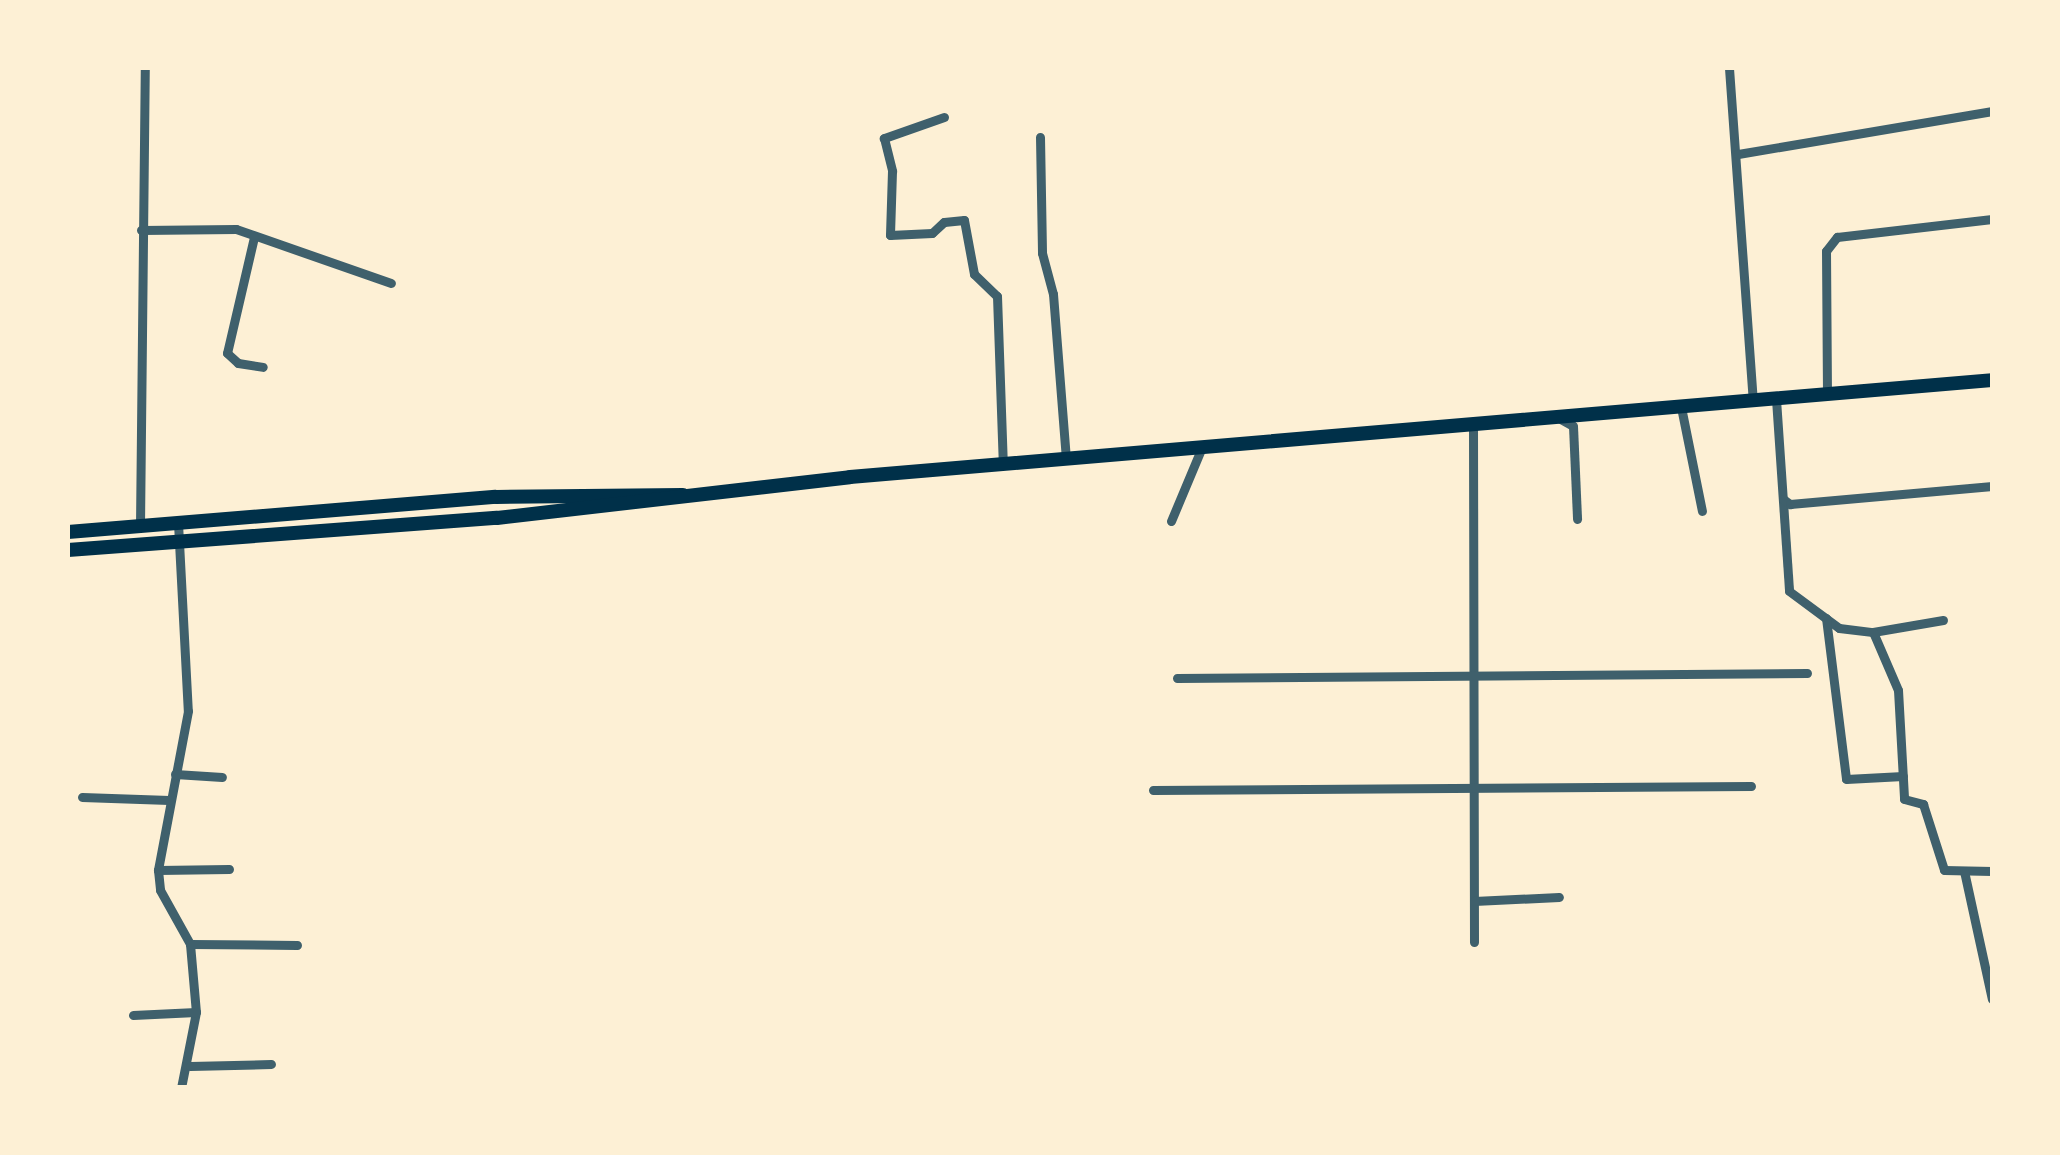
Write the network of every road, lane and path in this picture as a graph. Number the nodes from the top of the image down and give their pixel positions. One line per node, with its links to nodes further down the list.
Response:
1 (146, 68): 8 (street)
2 (1729, 68): 6 (street)
3 (1992, 111): 6 (street)
4 (944, 117): 21 (street)
5 (1040, 137): 20 (street)
6 (1738, 154): 15 (street)
7 (1992, 219): 13 (street)
8 (140, 230): 9 (street); 29 (street)
9 (254, 236): 10 (street); 11 (street)
10 (391, 282)
11 (263, 367)
12 (1992, 380): 13 (main road)
13 (1828, 394): 14 (main road)
14 (1776, 398): 15 (main road); 24 (street)
15 (1753, 401): 16 (main road)
16 (1681, 407): 17 (main road); 25 (street)
17 (1557, 417): 18 (main road); 26 (street)
18 (1473, 423): 19 (main road); 37 (street)
19 (1202, 447): 20 (main road); 27 (street)
20 (1066, 459): 21 (main road)
21 (1003, 466): 23 (main road)
22 (1992, 486): 24 (street)
23 (684, 495): 28 (main road); 31 (main road)
24 (1783, 500): 33 (street)
25 (1702, 510)
26 (1576, 520)
27 (1171, 522)
28 (178, 523): 29 (main road); 31 (street)
29 (140, 526): 30 (main road)
30 (68, 532)
31 (179, 542): 32 (main road); 39 (street)
32 (68, 550)
33 (1826, 618): 35 (street); 41 (street)
34 (1943, 620): 35 (street)
35 (1873, 632): 41 (street)
36 (1807, 674): 37 (street)
37 (1476, 676): 38 (street); 44 (street)
38 (1177, 678)
39 (176, 774): 40 (street); 46 (street)
40 (222, 776)
41 (1904, 776): 49 (street)
42 (1751, 786): 44 (street)
43 (1153, 790): 44 (street)
44 (1477, 791): 52 (street)
45 (82, 797): 46 (street)
46 (169, 800): 48 (street)
47 (229, 869): 48 (street)
48 (158, 870): 54 (street)
49 (1964, 871): 50 (street); 56 (street)
50 (1992, 871)
51 (1559, 897): 52 (street)
52 (1474, 900): 53 (street)
53 (1474, 942)
54 (190, 944): 55 (street); 57 (street)
55 (297, 945)
56 (1992, 999)
57 (196, 1012): 58 (street); 60 (street)
58 (134, 1015)
59 (270, 1064): 60 (street)
60 (190, 1066): 61 (street)
61 (180, 1088)

